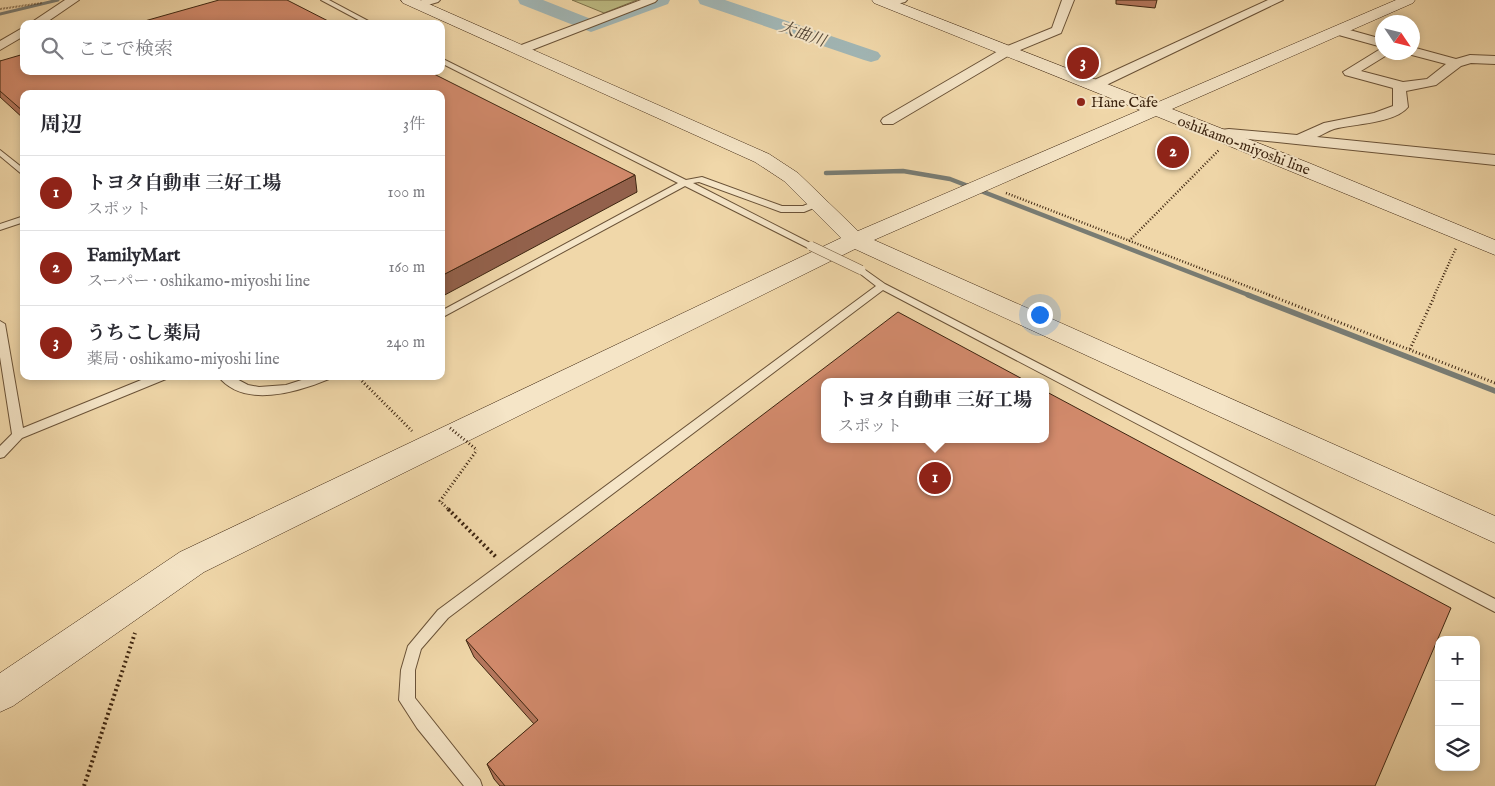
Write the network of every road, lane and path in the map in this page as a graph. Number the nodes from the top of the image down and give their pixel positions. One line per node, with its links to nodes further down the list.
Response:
1 (50, 0): 10 (path)
2 (73, 0): 11 (street)
3 (324, 0): 12 (lane)
4 (651, 0): 17 (street)
5 (1068, 0): 18 (street)
6 (1277, 0): 24 (street)
7 (1408, 0): 13 (street)
8 (890, 1): 18 (street, oshikamo-miyoshi line)
9 (420, 2): 17 (street)
10 (0, 9)
11 (41, 20)
12 (363, 20)
13 (1339, 31): 15 (street); 26 (street)
14 (20, 34): 16 (street)
15 (1375, 41)
16 (0, 46)
17 (520, 50): 36 (street)
18 (1009, 50): 24 (street, oshikamo-miyoshi line); 27 (street)
19 (1420, 53): 23 (street)
20 (1375, 57): 25 (street)
21 (1495, 60): 23 (street)
22 (445, 62): 34 (lane)
23 (1456, 63): 25 (street)
24 (1094, 85): 26 (street, oshikamo-miyoshi line)
25 (1404, 87): 29 (street)
26 (1156, 110): 28 (street, oshikamo-miyoshi line); 35 (street)
27 (888, 121)
28 (1223, 136): 29 (street); 31 (street, oshikamo-miyoshi line); 41 (path)
29 (1299, 140): 31 (street); 32 (street)
30 (0, 152): 33 (lane)
31 (1271, 155): 39 (street, oshikamo-miyoshi line)
32 (1495, 160)
33 (20, 170)
34 (684, 183): 36 (lane); 43 (lane, bridge); 44 (lane)
35 (984, 184): 40 (street); 41 (path)
36 (818, 203): 40 (street)
37 (20, 220): 38 (lane)
38 (0, 227)
39 (1463, 234): 42 (street, oshikamo-miyoshi line); 46 (path)
40 (855, 240): 56 (street); 60 (street)
41 (1129, 241): 46 (path)
42 (1495, 248)
43 (882, 286): 57 (lane); 58 (lane)
44 (445, 313)
45 (0, 324): 54 (lane)
46 (1410, 349): 51 (path)
47 (152, 380): 54 (lane)
48 (229, 380): 49 (lane)
49 (316, 380)
50 (361, 380): 53 (path)
51 (1495, 382)
52 (440, 428): 57 (path, bridge)
53 (421, 430)
54 (18, 435): 55 (lane)
55 (0, 454)
56 (1495, 530)
57 (505, 566): 62 (lane)
58 (1495, 606)
59 (141, 626): 61 (path)
60 (0, 694)
61 (84, 786)
62 (474, 786)

